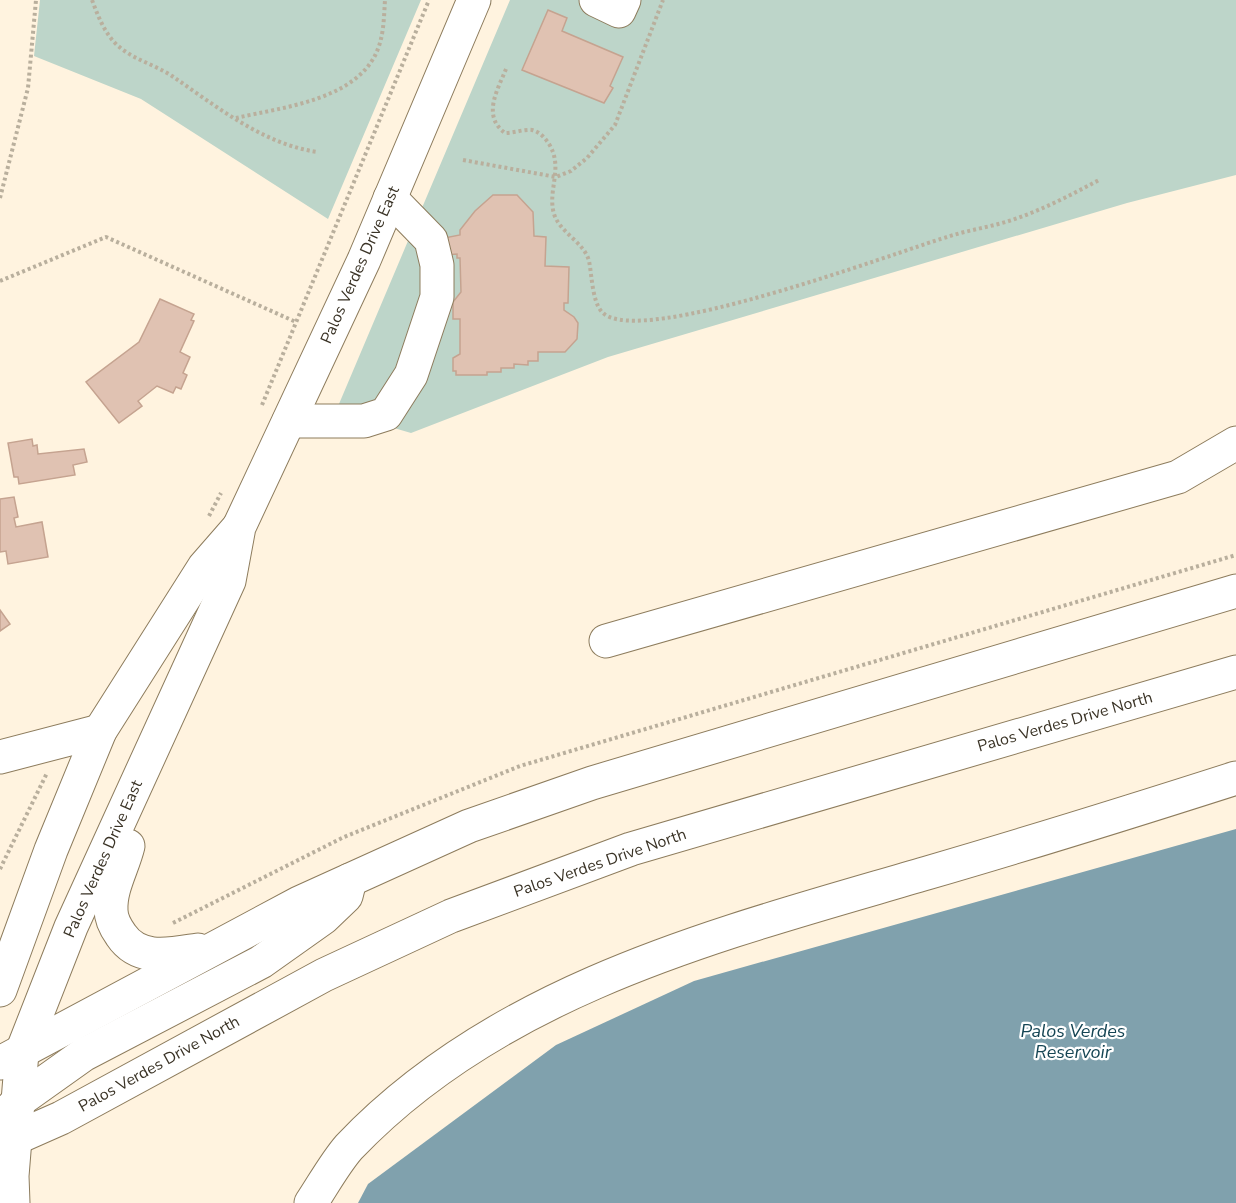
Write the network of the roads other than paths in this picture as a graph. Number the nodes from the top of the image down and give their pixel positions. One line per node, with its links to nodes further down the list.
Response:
1 (474, 0): 4 (main road, Palos Verdes Drive East)
2 (596, 0): 3 (main road)
3 (624, 0)
4 (390, 198): 5 (main road, Palos Verdes Drive East); 5 (main road)
5 (275, 415): 7 (main road, Palos Verdes Drive East)
6 (1236, 443): 9 (main road)
7 (239, 527): 11 (main road, Palos Verdes Drive East); 14 (main road, Palos Verdes Drive East)
8 (1236, 591): 15 (main road)
9 (606, 640)
10 (1236, 672): 19 (main road, Palos Verdes Drive North)
11 (100, 731): 12 (main road); 17 (main road, Palos Verdes Drive East)
12 (0, 757)
13 (1236, 778): 21 (main road)
14 (129, 800): 16 (main road); 18 (main road, Palos Verdes Drive East)
15 (351, 878): 16 (main road); 19 (main road)
16 (215, 947): 18 (main road)
17 (0, 990)
18 (11, 1057): 19 (main road, Palos Verdes Drive East)
19 (6, 1118): 20 (main road)
20 (13, 1203)
21 (311, 1203)

